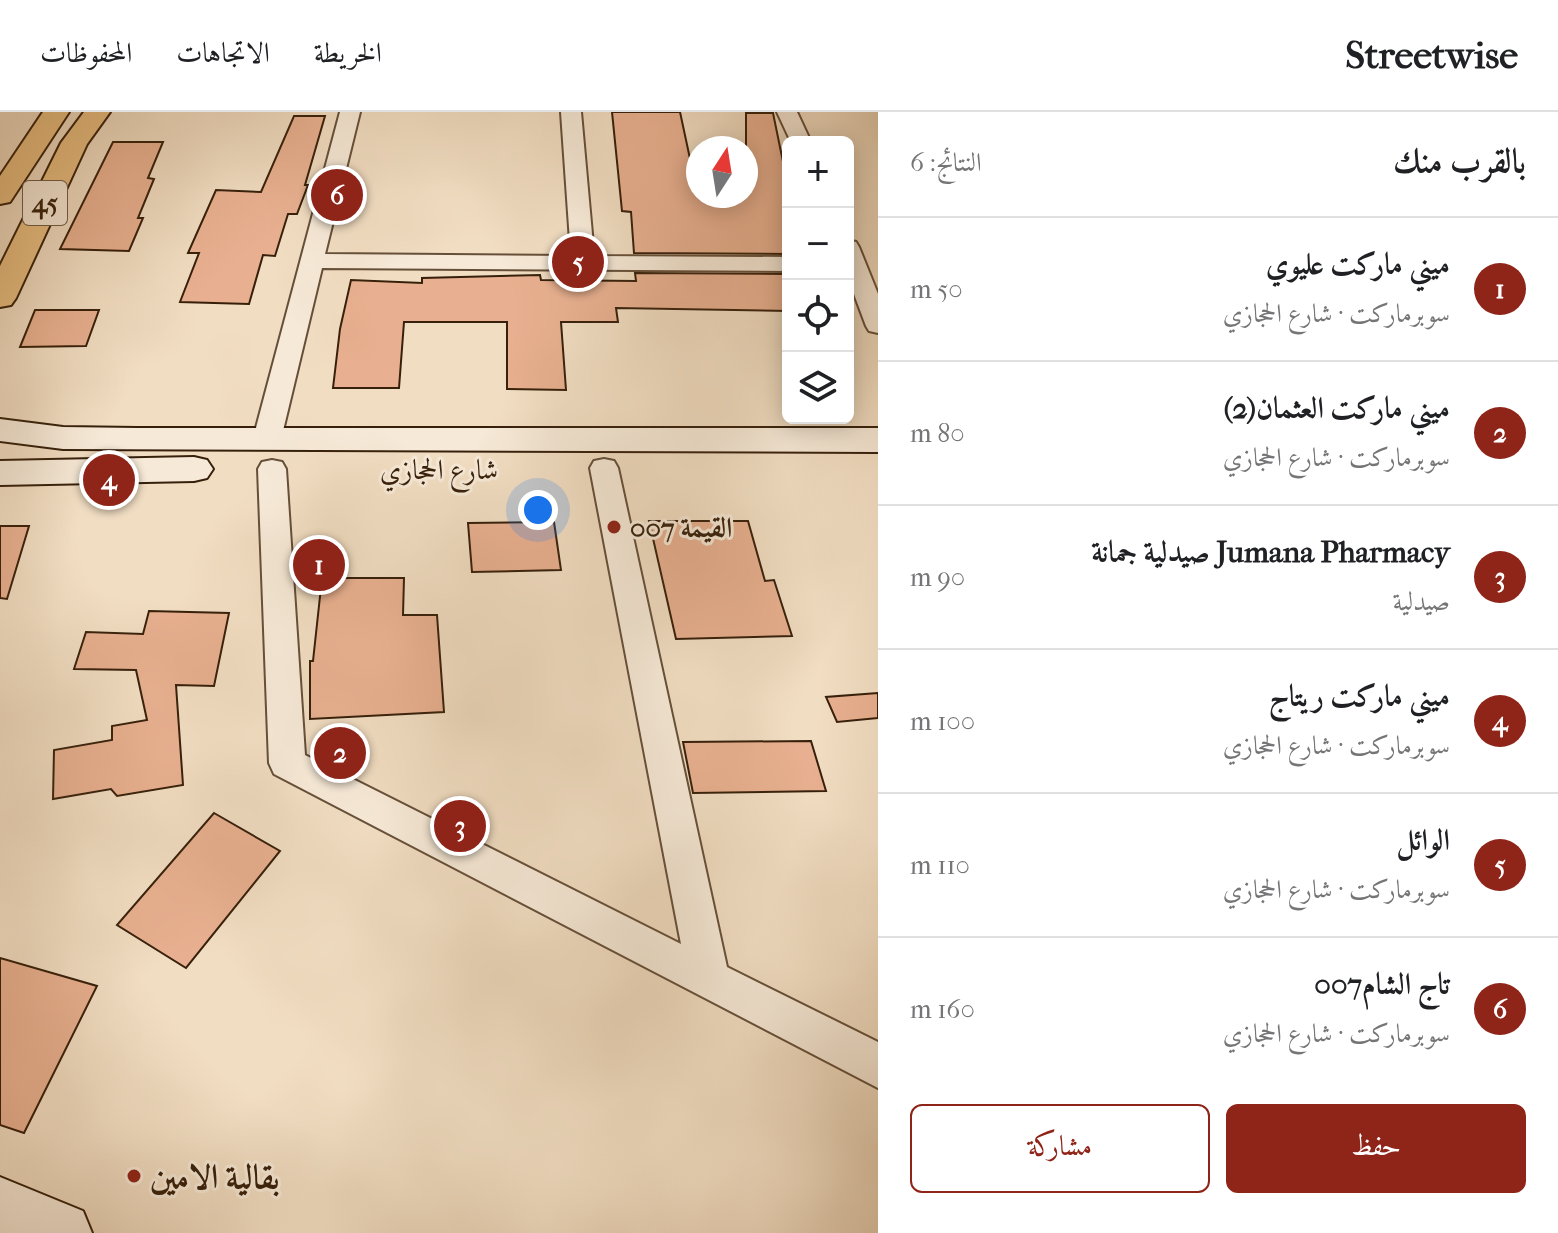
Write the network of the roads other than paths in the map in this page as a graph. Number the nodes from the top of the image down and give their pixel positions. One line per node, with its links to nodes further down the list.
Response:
1 (56, 112): 7 (highway, 45)
2 (97, 112): 12 (highway, 45)
3 (350, 112): 9 (street)
4 (571, 112): 10 (street)
5 (787, 112): 6 (street)
6 (798, 136)
7 (0, 196)
8 (857, 260): 13 (street)
9 (313, 261): 10 (street); 16 (street)
10 (583, 263): 11 (street)
11 (782, 264)
12 (0, 298)
13 (878, 326)
14 (0, 430): 16 (main road)
15 (878, 440): 16 (main road)
16 (269, 454): 18 (main road, شارع الحجازي); 19 (main road, شارع الحجازي); 20 (street)
17 (878, 466): 18 (main road, شارع الحجازي)
18 (604, 468): 20 (street)
19 (0, 473)
20 (709, 979): 21 (street)
21 (878, 1066)
22 (0, 1208): 23 (main road)
23 (61, 1233)

